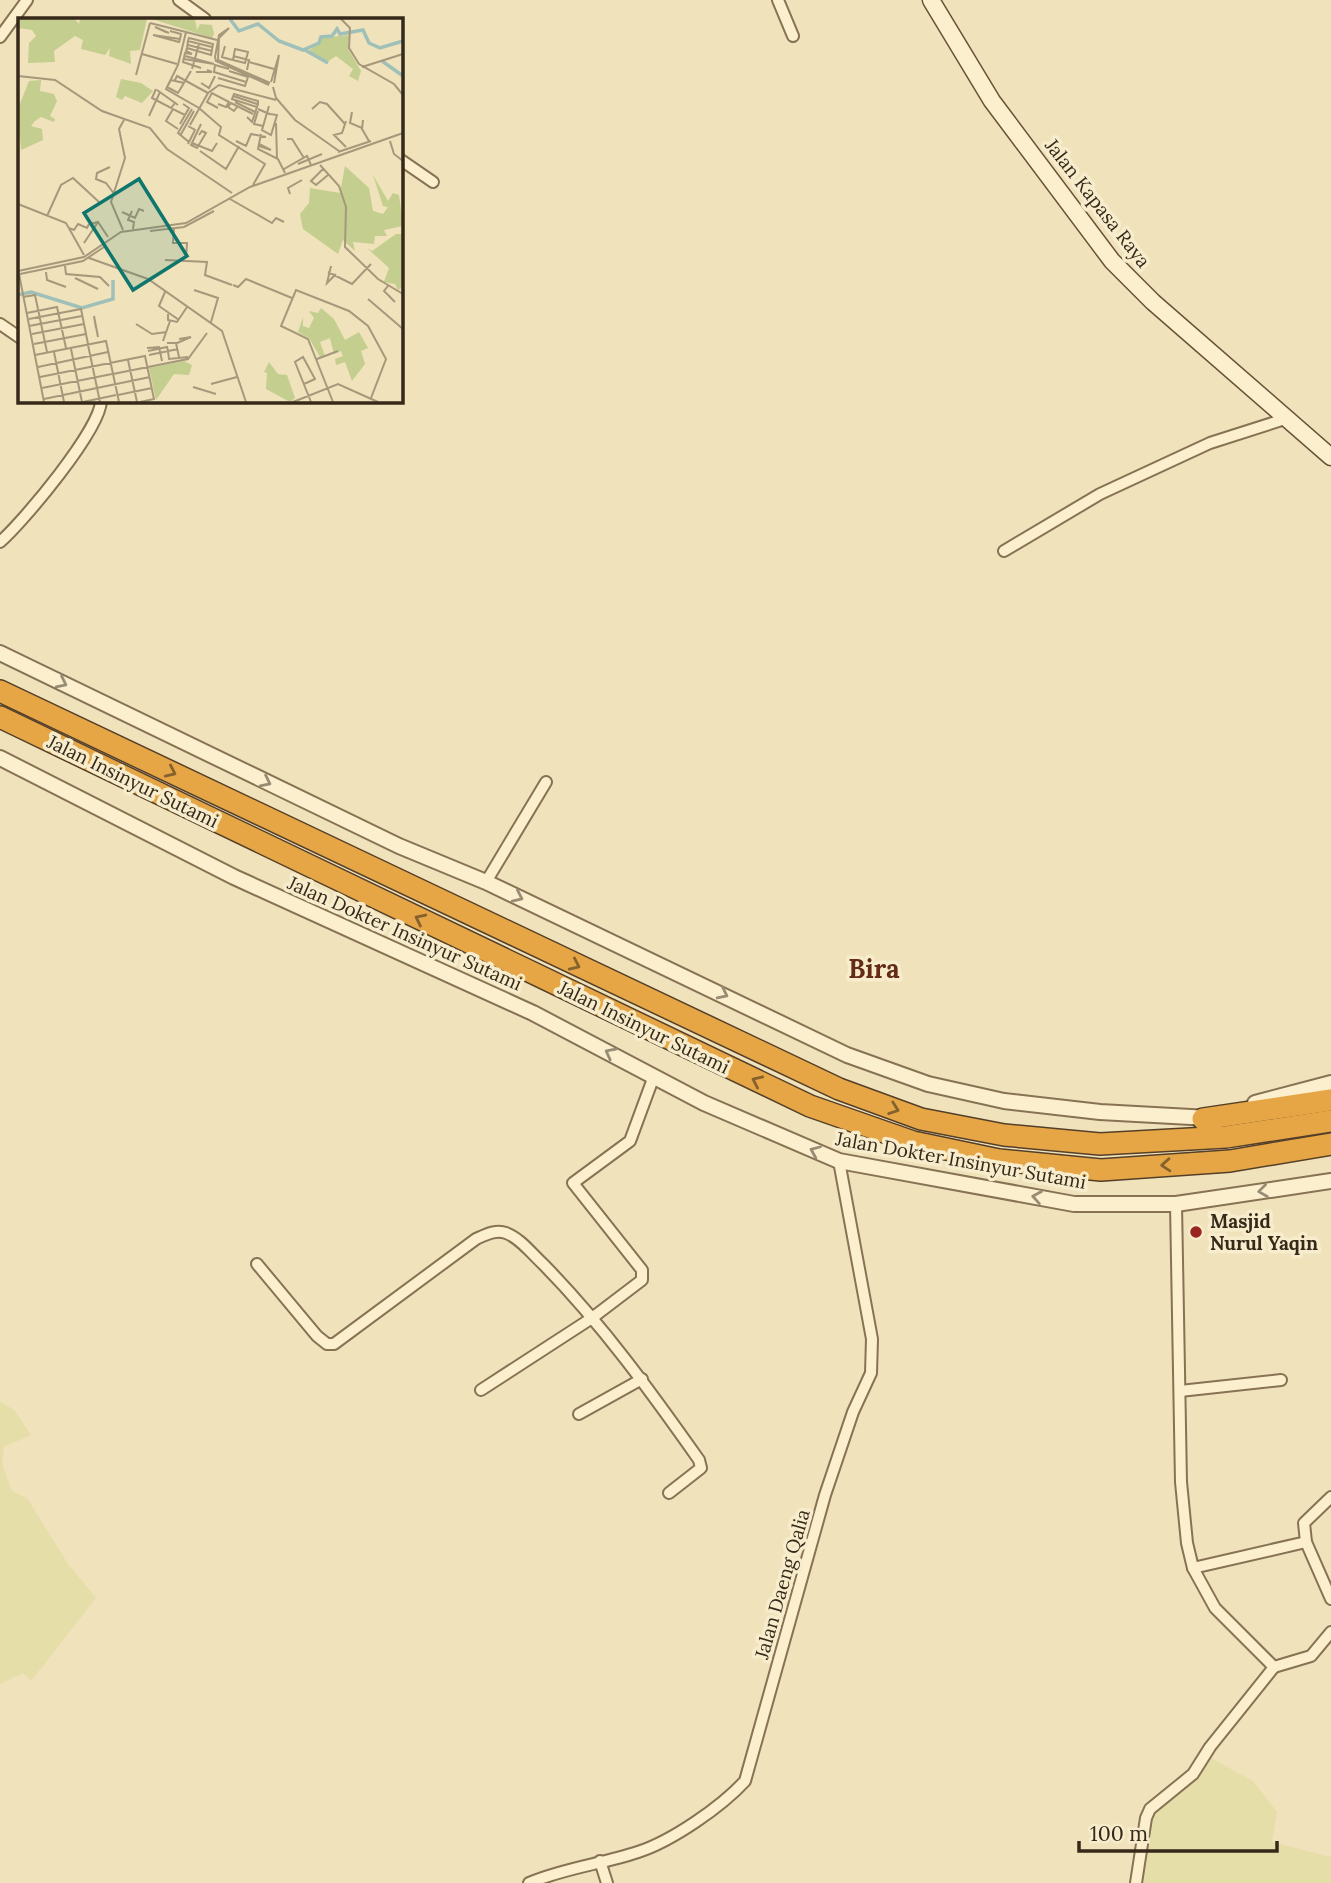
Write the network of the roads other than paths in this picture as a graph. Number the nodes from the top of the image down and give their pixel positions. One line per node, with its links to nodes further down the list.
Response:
1 (27, 0): 7 (street)
2 (179, 0): 5 (street)
3 (778, 0): 6 (street)
4 (931, 0): 13 (main road, Jalan Kapasa Raya)
5 (204, 18)
6 (793, 36)
7 (0, 37)
8 (402, 161): 9 (street)
9 (433, 182)
10 (0, 324): 11 (street)
11 (18, 336)
12 (102, 402): 15 (street)
13 (1288, 418): 14 (main road, Jalan Kapasa Raya); 16 (street)
14 (1331, 457)
15 (0, 542)
16 (1004, 551)
17 (0, 653): 22 (street, one-way to 22)
18 (0, 691): 27 (highway, Jalan Insinyur Sutami, one-way to 27)
19 (0, 717): 28 (highway, Jalan Insinyur Sutami, one-way to 19)
20 (0, 758): 23 (street, Jalan Dokter Insinyur Sutami, one-way to 20)
21 (545, 782): 22 (street)
22 (486, 882): 26 (street, one-way to 26)
23 (654, 1076): 29 (street, Jalan Dokter Insinyur Sutami, one-way to 23); 33 (street)
24 (1331, 1083): 26 (street)
25 (1331, 1100): 26 (highway)
26 (1203, 1119)
27 (1331, 1121)
28 (1331, 1144)
29 (839, 1161): 31 (street, Jalan Dokter Insinyur Sutami, one-way to 29); 46 (street, Jalan Daeng Qalia)
30 (1331, 1181): 31 (street, Jalan Dokter Insinyur Sutami, one-way to 31)
31 (1176, 1204): 37 (street)
32 (257, 1264): 33 (street)
33 (593, 1318): 34 (street); 36 (street)
34 (642, 1379): 38 (street); 39 (street)
35 (1281, 1380): 37 (street)
36 (481, 1390)
37 (1180, 1391): 42 (street)
38 (579, 1414)
39 (669, 1493)
40 (1331, 1497): 41 (street)
41 (1307, 1542): 42 (street); 43 (street)
42 (1193, 1568): 45 (street)
43 (1331, 1600)
44 (1331, 1632): 45 (street)
45 (1274, 1667): 49 (street)
46 (600, 1861): 47 (street, Jalan Daeng Qalia); 48 (street)
47 (529, 1883)
48 (607, 1883)
49 (1136, 1883)

